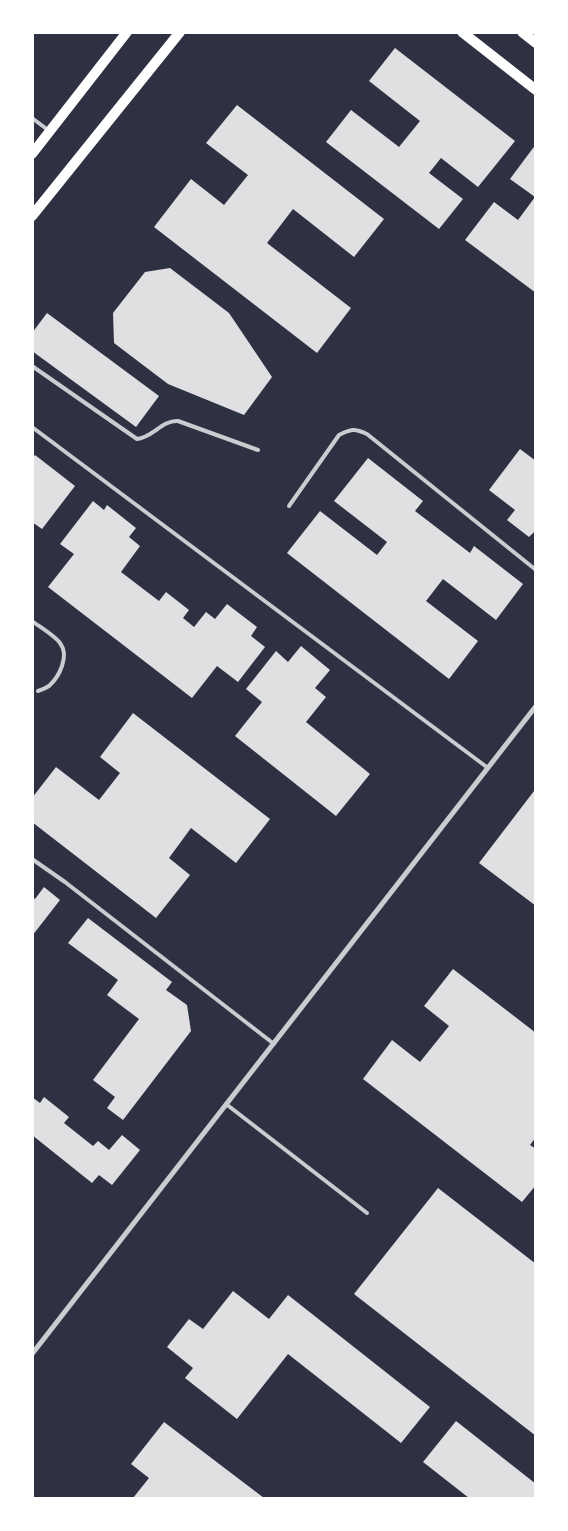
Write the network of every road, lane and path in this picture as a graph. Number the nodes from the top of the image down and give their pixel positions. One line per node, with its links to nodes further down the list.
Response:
1 (127, 32): 8 (main road)
2 (180, 32): 10 (main road)
3 (462, 32): 6 (main road)
4 (522, 32): 5 (main road)
5 (536, 43)
6 (536, 90)
7 (32, 118): 8 (lane)
8 (50, 132): 9 (main road)
9 (32, 154)
10 (32, 216)
11 (32, 366): 13 (lane)
12 (32, 426): 19 (lane)
13 (258, 450)
14 (289, 506): 15 (lane)
15 (536, 570)
16 (32, 621): 17 (lane)
17 (38, 691)
18 (536, 706): 19 (street)
19 (488, 768): 21 (street)
20 (32, 859): 21 (lane)
21 (274, 1044): 22 (street)
22 (226, 1104): 23 (lane); 24 (street)
23 (367, 1213)
24 (32, 1354)

